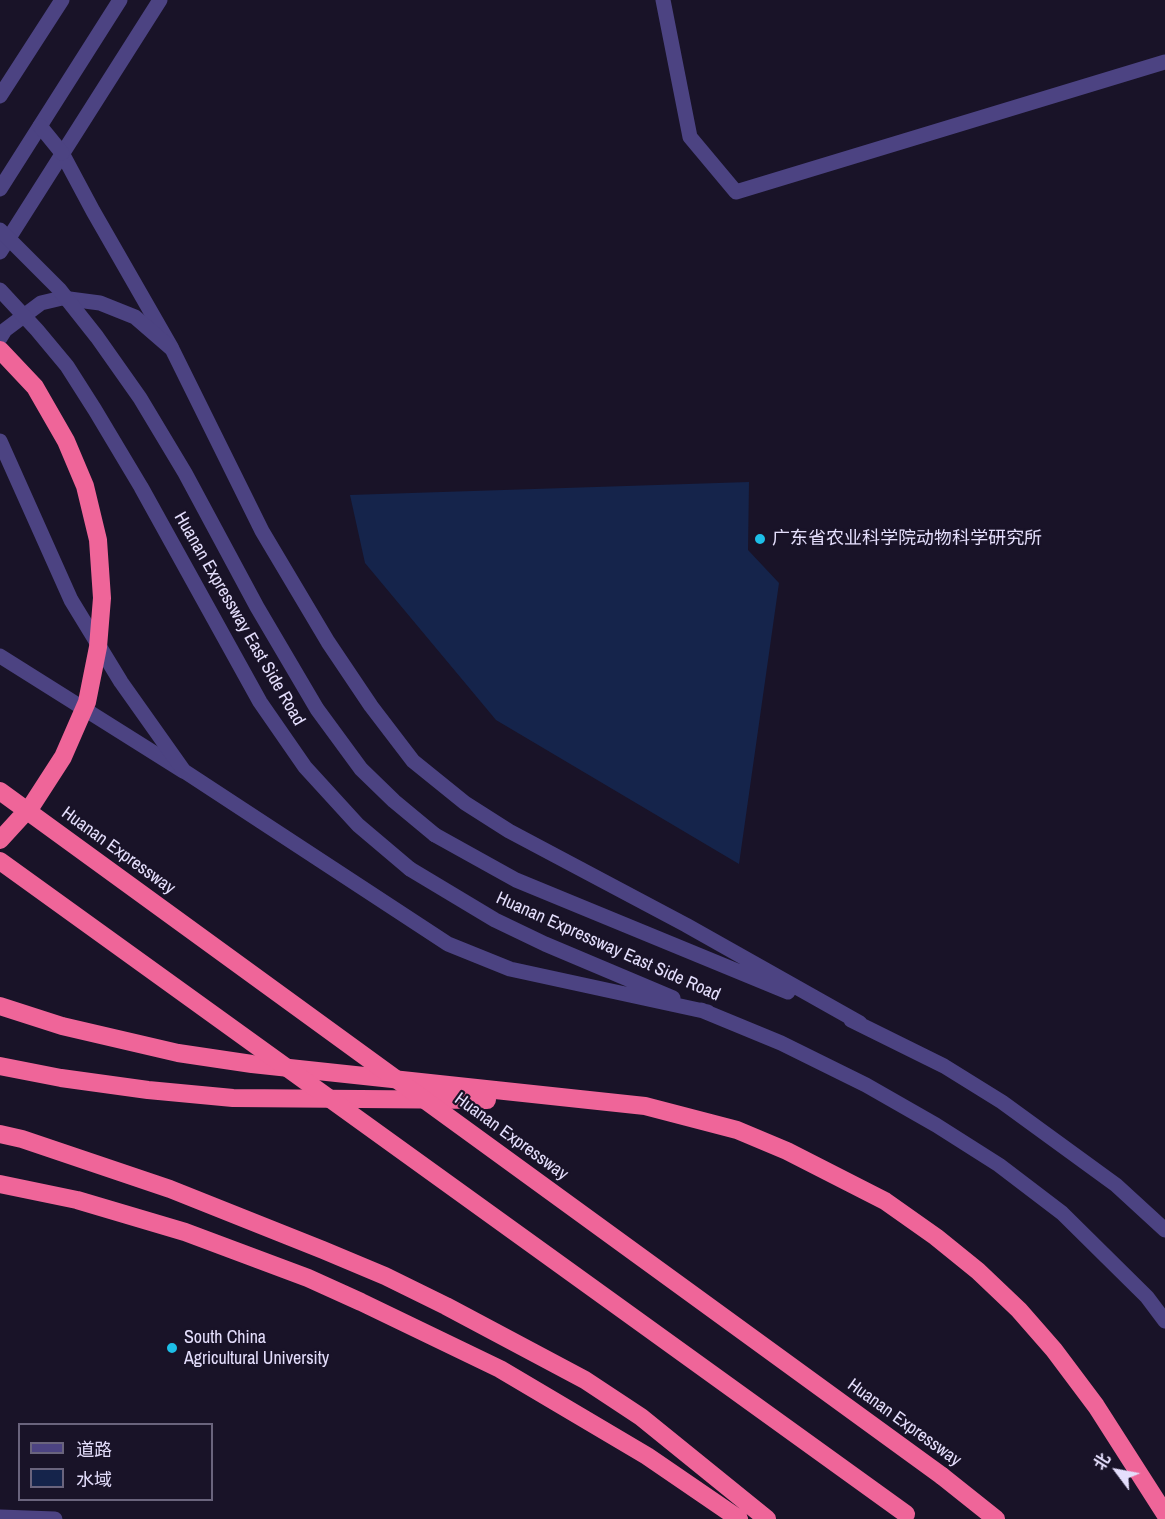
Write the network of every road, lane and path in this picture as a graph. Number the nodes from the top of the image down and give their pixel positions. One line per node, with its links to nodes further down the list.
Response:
1 (62, 0): 6 (street)
2 (120, 0): 7 (street)
3 (160, 0): 8 (street)
4 (663, 0): 5 (street)
5 (1165, 63)
6 (0, 96)
7 (40, 126): 8 (street); 9 (street)
8 (62, 153): 11 (street); 14 (street)
9 (0, 189)
10 (0, 230): 24 (street, Huanan Expressway East Side Road, bridge)
11 (0, 252)
12 (0, 290): 23 (street, Huanan Expressway East Side Road, bridge)
13 (0, 338): 14 (street)
14 (172, 349): 24 (street)
15 (0, 350): 20 (highway, bridge)
16 (0, 441): 18 (street)
17 (0, 656): 18 (street)
18 (184, 771): 23 (street)
19 (0, 791): 37 (highway, Huanan Expressway, bridge)
20 (0, 840)
21 (0, 861): 33 (highway, bridge)
22 (0, 1006): 26 (highway)
23 (708, 1012): 30 (street, Huanan Expressway East Side Road)
24 (860, 1023): 29 (street, Huanan Expressway East Side Road)
25 (0, 1066): 26 (highway)
26 (588, 1101): 31 (highway)
27 (0, 1134): 36 (highway)
28 (0, 1184): 35 (highway)
29 (1165, 1230)
30 (1165, 1322)
31 (1165, 1514)
32 (0, 1517): 34 (street)
33 (909, 1517)
34 (55, 1519)
35 (739, 1519)
36 (768, 1519)
37 (996, 1519)

